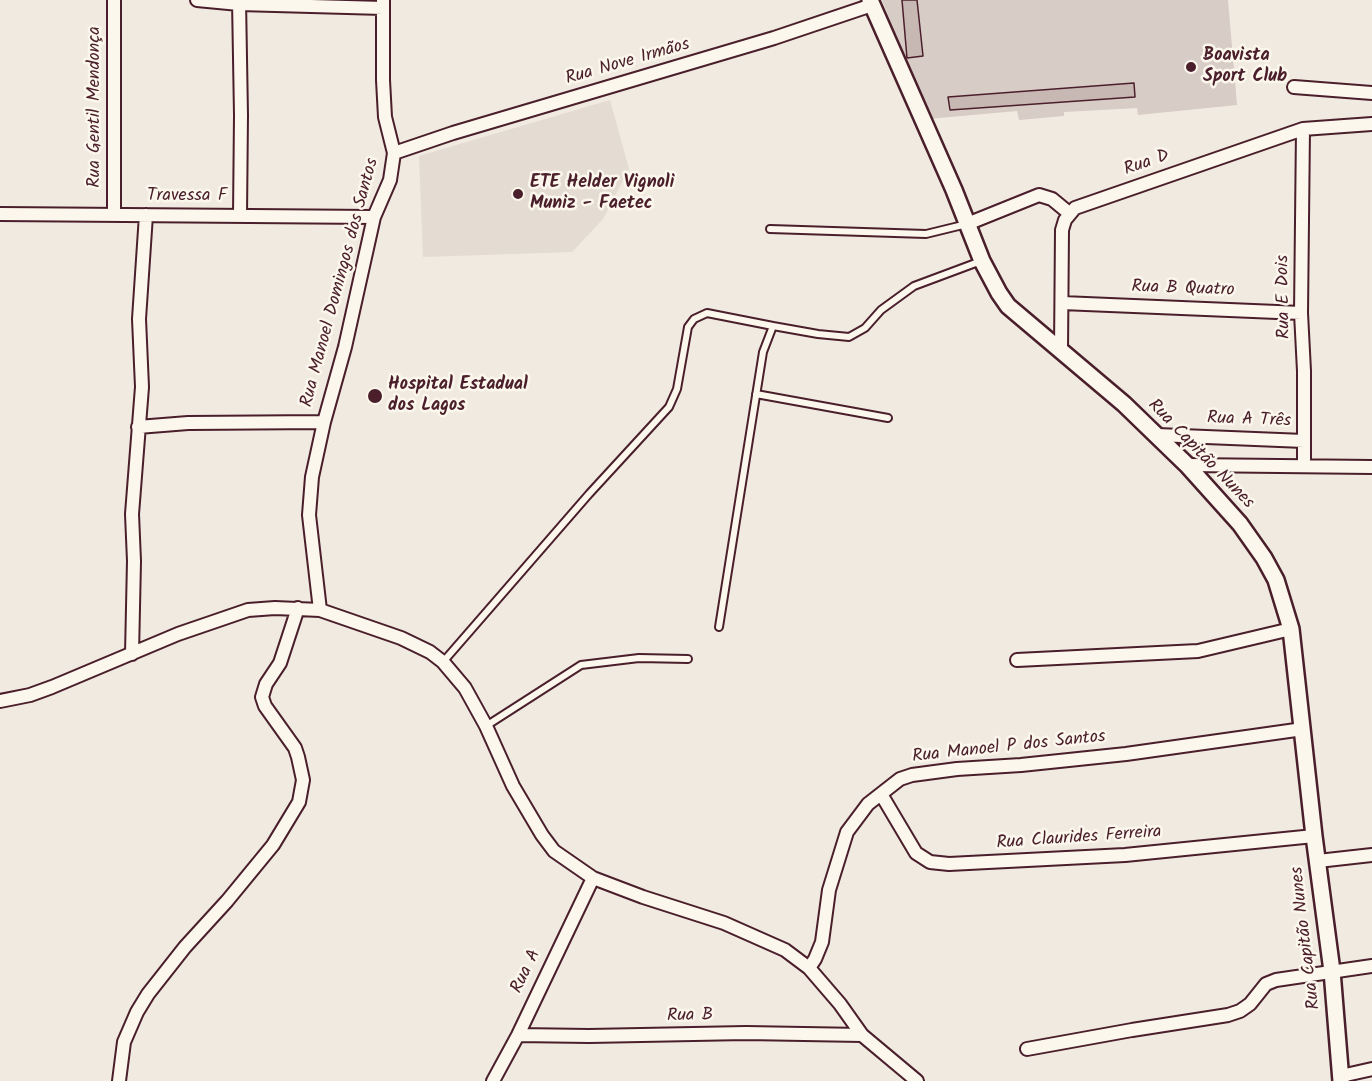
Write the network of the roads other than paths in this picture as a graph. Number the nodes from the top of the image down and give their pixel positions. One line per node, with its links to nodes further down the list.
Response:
1 (114, 0): 13 (street, Rua Gentil Mendonça)
2 (197, 0): 3 (street)
3 (239, 2): 5 (street); 15 (street)
4 (871, 2): 10 (street, Rua Nove Irmãos); 17 (street, Rua Capitão Nunes)
5 (383, 4): 10 (street, Rua Manoel Domingos dos Santos)
6 (1294, 87): 7 (street)
7 (1372, 93)
8 (1372, 124): 9 (street, Rua D)
9 (1303, 129): 11 (street, Rua D); 21 (street, Rua E Dois)
10 (394, 153): 16 (street, Rua Manoel Domingos dos Santos)
11 (1069, 213): 17 (street); 20 (street)
12 (0, 214): 13 (street, Travessa F)
13 (114, 214): 14 (street, Travessa F)
14 (146, 215): 15 (street, Travessa F); 27 (street)
15 (240, 215): 16 (street, Travessa F)
16 (374, 218): 26 (street, Rua Manoel Domingos dos Santos)
17 (967, 224): 18 (lane); 19 (street, Rua Capitão Nunes)
18 (770, 229)
19 (982, 261): 22 (lane); 23 (street, Rua Capitão Nunes)
20 (1062, 303): 21 (street, Rua B Quatro); 23 (street)
21 (1301, 313): 29 (street, Rua E Dois)
22 (772, 326): 24 (lane); 40 (lane)
23 (1061, 350): 28 (street, Rua Capitão Nunes)
24 (756, 394): 25 (lane); 35 (lane)
25 (888, 418)
26 (324, 422): 27 (street); 34 (street, Rua Manoel Domingos dos Santos)
27 (138, 427): 37 (street)
28 (1157, 435): 29 (street, Rua A Três); 30 (street, Rua Capitão Nunes)
29 (1304, 441): 31 (street, Rua E Dois)
30 (1187, 465): 31 (street); 36 (street, Rua Capitão Nunes)
31 (1304, 465): 32 (street)
32 (1372, 467)
33 (298, 608): 34 (street); 37 (street); 57 (street)
34 (320, 610): 40 (street)
35 (719, 627)
36 (1291, 629): 39 (street); 43 (street, Rua Capitão Nunes)
37 (132, 654): 41 (street)
38 (688, 659): 42 (lane)
39 (1017, 660)
40 (444, 662): 42 (street)
41 (0, 701)
42 (486, 726): 48 (street)
43 (1303, 729): 44 (street, Rua Manoel P dos Santos); 45 (street, Rua Capitão Nunes)
44 (881, 794): 45 (street, Rua Claurides Ferreira); 50 (street, Rua Manoel P dos Santos)
45 (1314, 836): 47 (street, Rua Capitão Nunes)
46 (1372, 855): 47 (street)
47 (1318, 861): 51 (street, Rua Capitão Nunes)
48 (593, 878): 50 (street); 52 (street, Rua A)
49 (1372, 966): 51 (street)
50 (809, 968): 53 (street)
51 (1332, 971): 54 (street); 56 (street, Rua Capitão Nunes)
52 (518, 1035): 53 (street, Rua B); 58 (street, Rua A)
53 (862, 1035): 59 (street)
54 (1027, 1049)
55 (1372, 1069): 56 (street)
56 (1341, 1079)
57 (120, 1081)
58 (492, 1081)
59 (917, 1081)

